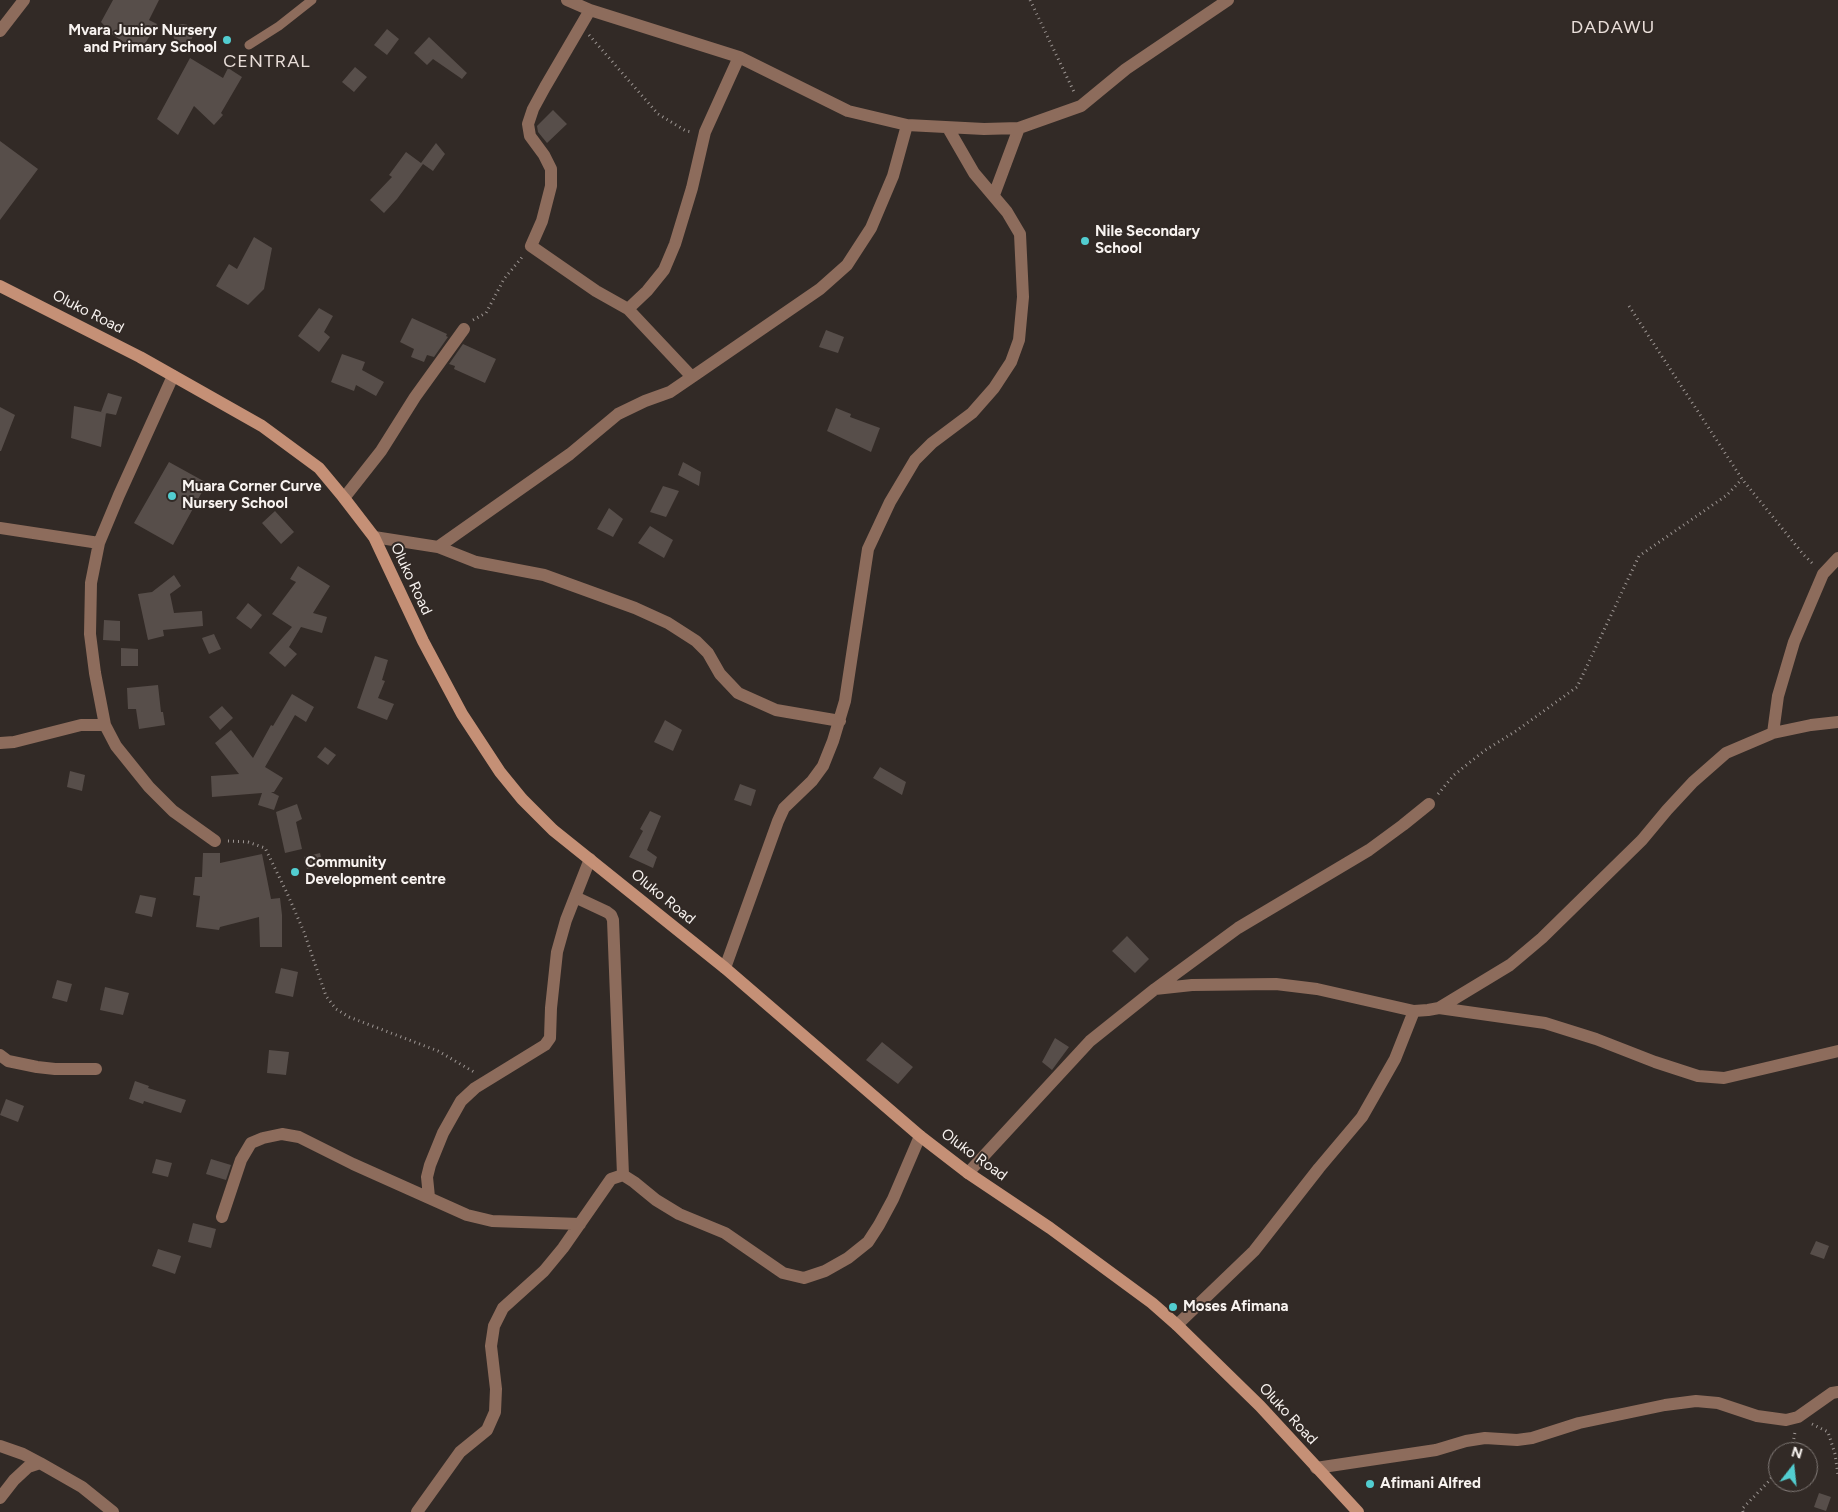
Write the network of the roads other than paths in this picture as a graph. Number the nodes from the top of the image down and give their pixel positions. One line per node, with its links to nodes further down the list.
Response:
1 (24, 0): 6 (street)
2 (312, 0): 7 (lane)
3 (567, 0): 5 (street)
4 (1228, 0): 11 (street)
5 (590, 10): 8 (street); 14 (street)
6 (0, 30)
7 (249, 45)
8 (739, 56): 9 (street); 14 (street)
9 (908, 125): 10 (street); 17 (street)
10 (948, 128): 11 (street); 12 (street)
11 (1019, 128): 12 (street)
12 (994, 195): 24 (street)
13 (0, 286): 16 (main road, Oluko Road)
14 (628, 310): 17 (street)
15 (464, 329): 18 (street)
16 (173, 376): 18 (main road, Oluko Road); 21 (street)
17 (692, 377): 22 (street)
18 (344, 498): 20 (main road, Oluko Road)
19 (0, 528): 21 (street)
20 (374, 538): 22 (street); 31 (main road, Oluko Road)
21 (99, 543): 26 (street)
22 (438, 546): 24 (street)
23 (1838, 558): 27 (street)
24 (840, 721): 33 (street)
25 (1838, 722): 27 (street)
26 (105, 725): 28 (street); 30 (street)
27 (1773, 732): 35 (street)
28 (0, 744)
29 (1429, 804): 34 (street)
30 (215, 841)
31 (590, 859): 32 (street); 33 (main road, Oluko Road)
32 (575, 897): 42 (street); 43 (street)
33 (725, 968): 40 (main road, Oluko Road)
34 (1154, 990): 36 (street); 41 (street)
35 (1439, 1008): 36 (street); 37 (street)
36 (1414, 1011): 46 (street)
37 (1838, 1052)
38 (0, 1056): 39 (street)
39 (96, 1069)
40 (920, 1136): 41 (main road, Oluko Road); 42 (street)
41 (968, 1173): 46 (main road, Oluko Road)
42 (623, 1175): 45 (street)
43 (429, 1197): 44 (street); 45 (street)
44 (222, 1217)
45 (580, 1224): 53 (street)
46 (1177, 1325): 50 (main road, Oluko Road)
47 (1838, 1392): 50 (street)
48 (0, 1446): 49 (street)
49 (40, 1463): 51 (street); 52 (street)
50 (1316, 1468): 54 (main road, Oluko Road)
51 (0, 1498)
52 (113, 1512)
53 (417, 1512)
54 (1358, 1512)

